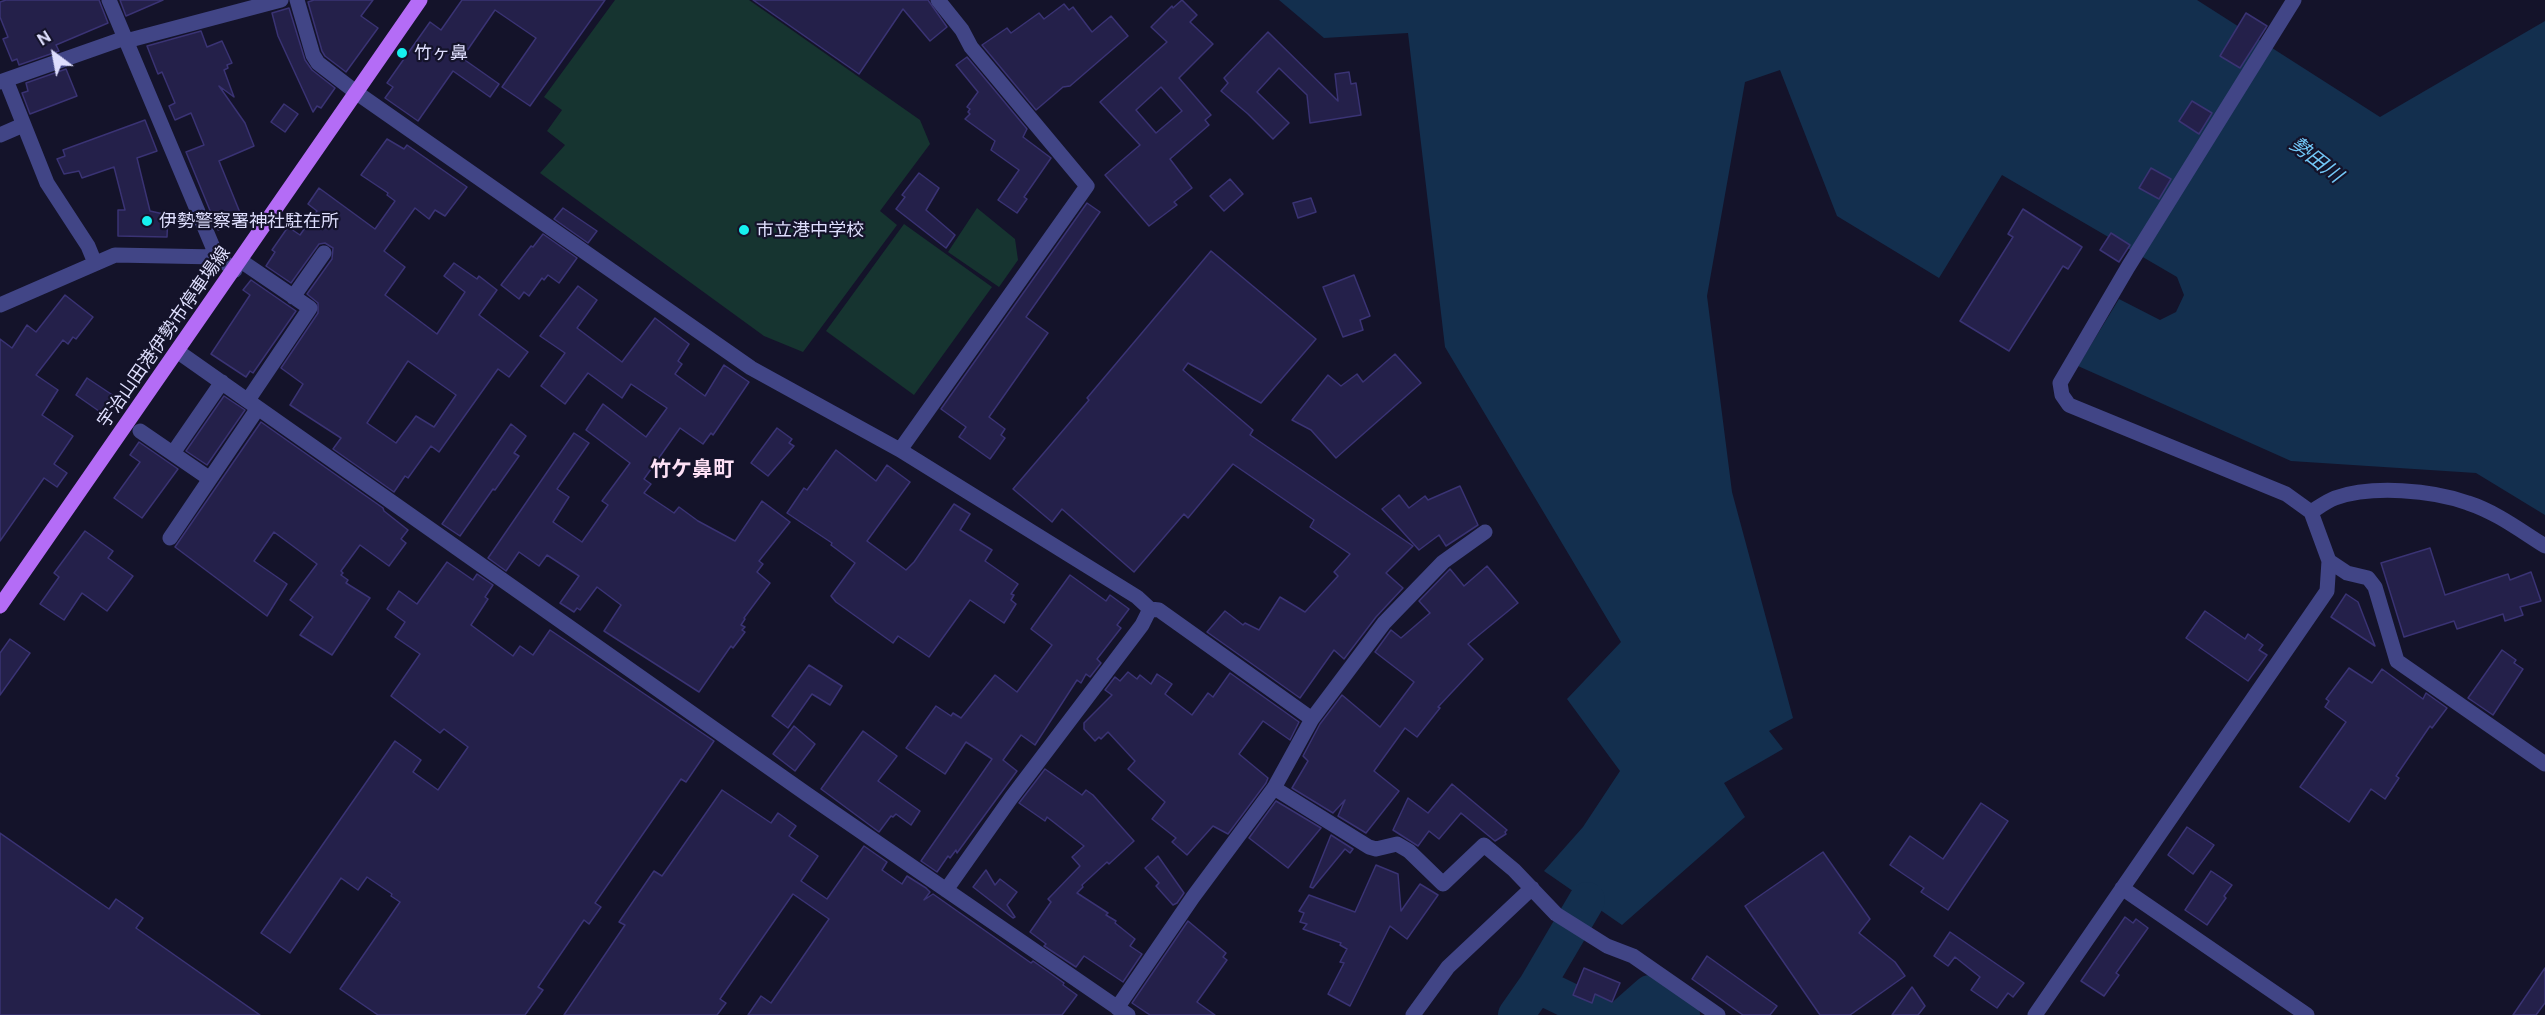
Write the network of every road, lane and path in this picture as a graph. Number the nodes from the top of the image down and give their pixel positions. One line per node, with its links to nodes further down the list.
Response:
1 (109, 0): 7 (street)
2 (281, 0): 7 (street)
3 (297, 0): 9 (street)
4 (420, 0): 9 (main road, 宇治山田港伊勢市停車場線)
5 (938, 0): 22 (street)
6 (2294, 0): 25 (street)
7 (125, 39): 8 (street); 13 (street)
8 (3, 81): 10 (street)
9 (357, 93): 15 (main road, 宇治山田港伊勢市停車場線); 22 (street)
10 (23, 125): 11 (street); 14 (street)
11 (0, 135)
12 (324, 253): 16 (street)
13 (217, 257): 14 (street); 15 (street)
14 (95, 263): 17 (street)
15 (238, 265): 16 (street); 18 (main road, 宇治山田港伊勢市停車場線)
16 (293, 297): 20 (street)
17 (0, 305)
18 (177, 351): 19 (street); 30 (main road, 宇治山田港伊勢市停車場線)
19 (222, 382): 20 (street); 23 (street)
20 (253, 404): 24 (street); 37 (street)
21 (140, 431): 23 (street)
22 (900, 450): 31 (street)
23 (173, 453): 24 (street)
24 (210, 479): 27 (street)
25 (2311, 512): 28 (street); 29 (street)
26 (1485, 532): 32 (street)
27 (170, 538)
28 (2545, 546)
29 (2329, 561): 33 (street); 36 (street)
30 (0, 606)
31 (1150, 609): 32 (street); 37 (street)
32 (1312, 719): 34 (street)
33 (2545, 764)
34 (1274, 788): 35 (street); 38 (street)
35 (1532, 888): 39 (street); 40 (street)
36 (2122, 888): 41 (street); 42 (street)
37 (946, 890): 38 (street)
38 (1122, 1011)
39 (1413, 1015)
40 (1718, 1015)
41 (2034, 1015)
42 (2307, 1015)

